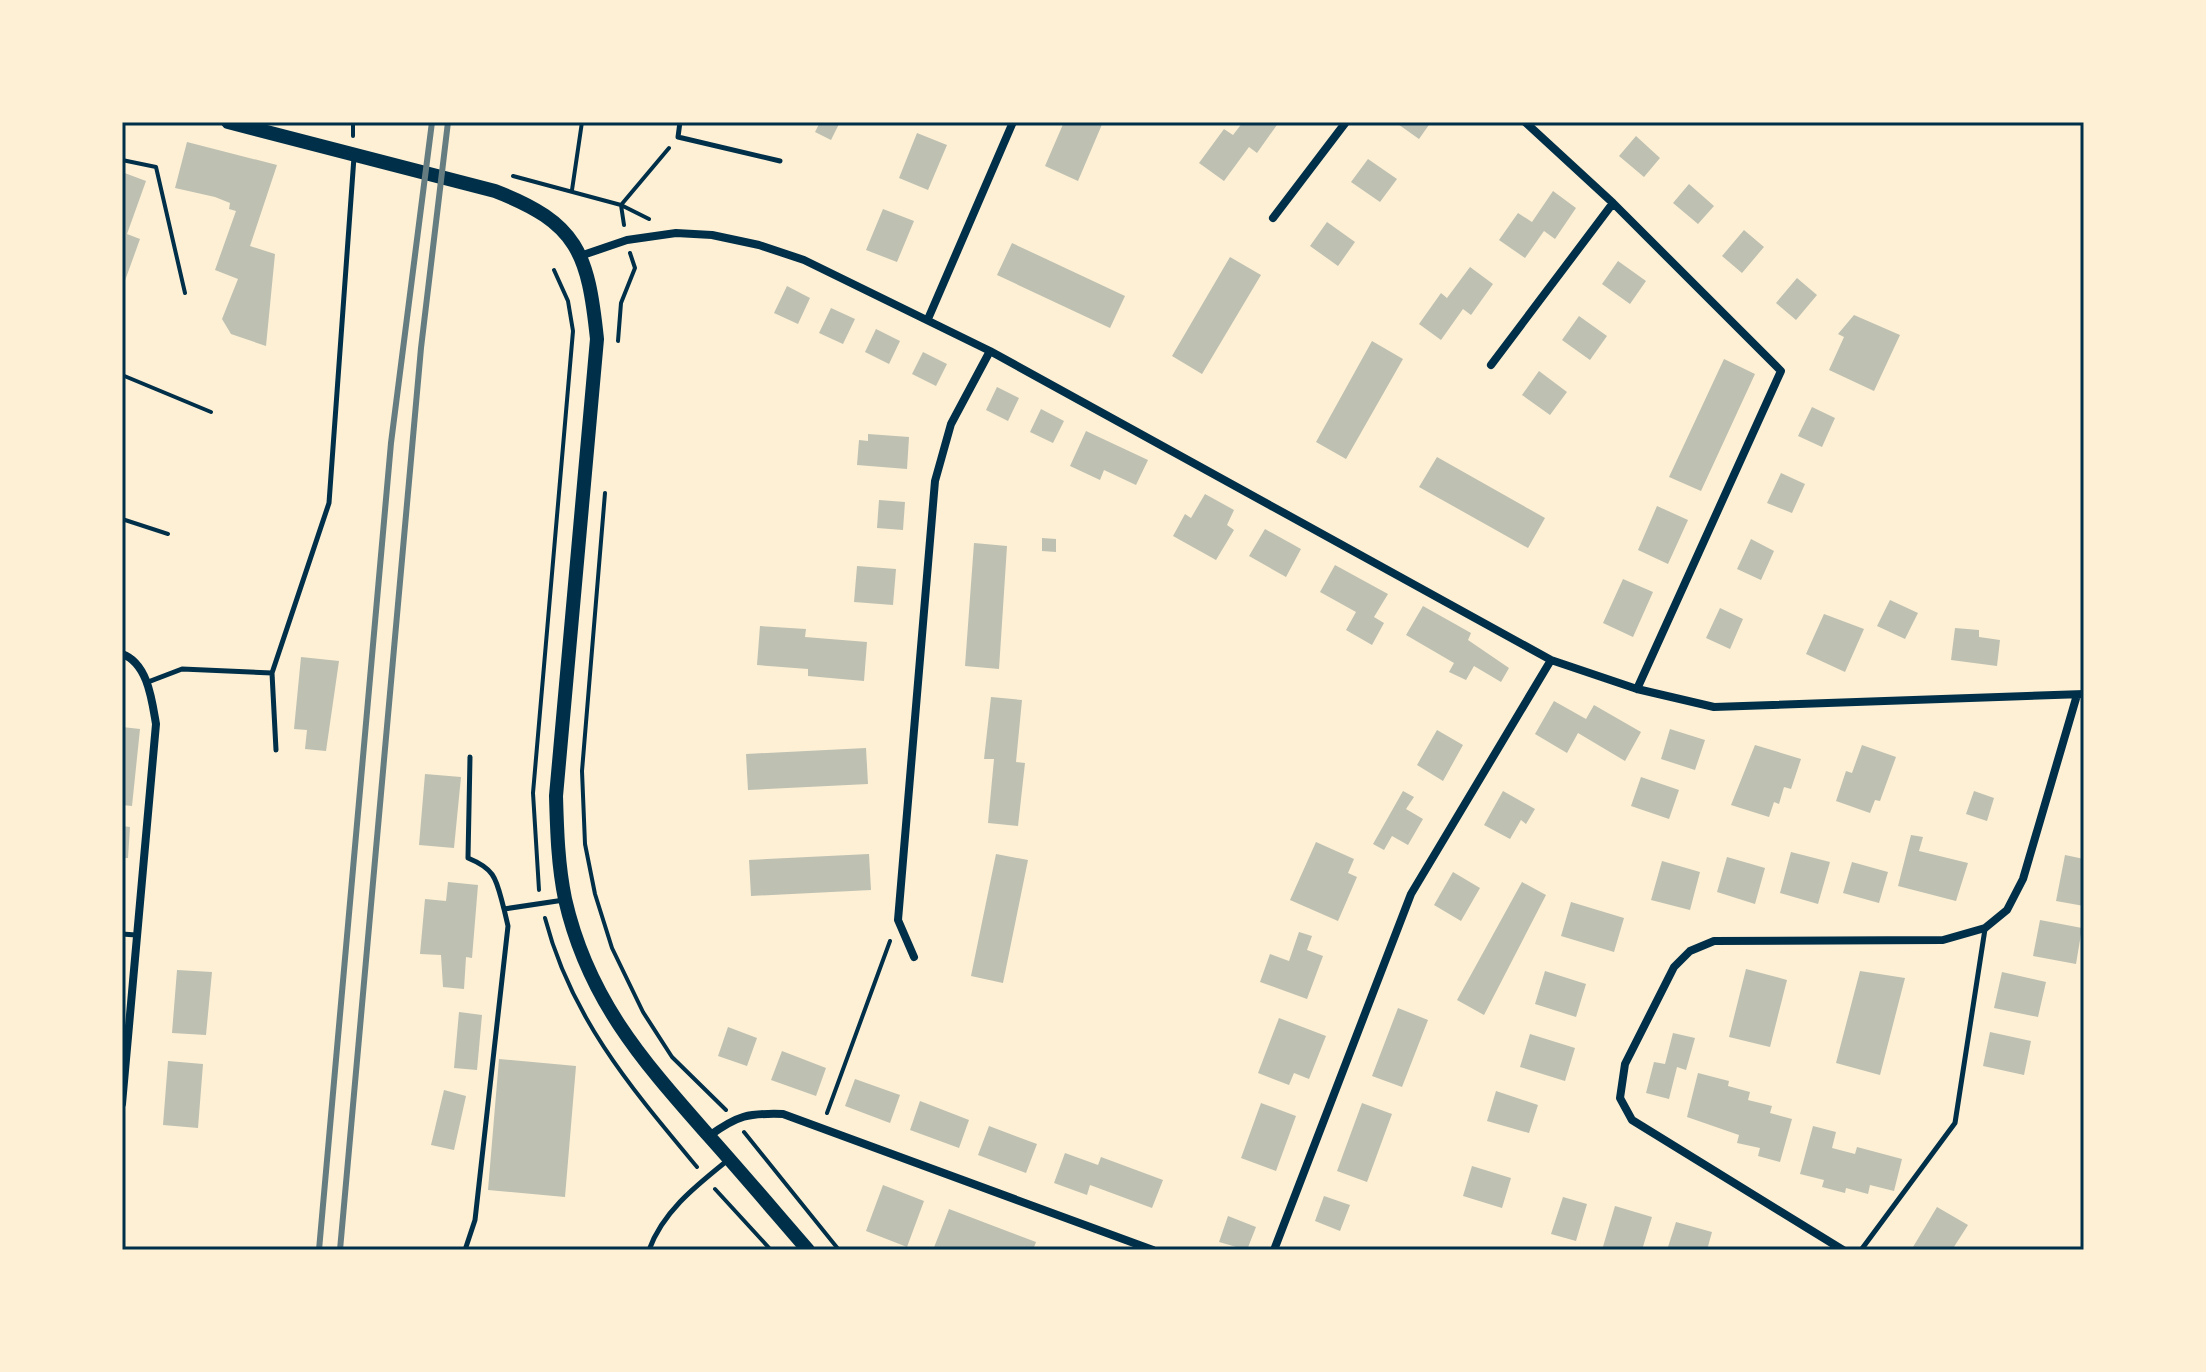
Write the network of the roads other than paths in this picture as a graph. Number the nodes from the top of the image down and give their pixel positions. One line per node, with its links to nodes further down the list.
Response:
1 (228, 122): 6 (main road)
2 (680, 122): 7 (lane)
3 (1013, 122): 11 (street)
4 (1346, 122): 9 (street)
5 (1525, 122): 8 (street)
6 (354, 156): 10 (main road); 16 (lane)
7 (780, 161)
8 (1613, 203): 13 (street); 18 (street)
9 (1273, 218)
10 (580, 256): 11 (street); 22 (main road)
11 (928, 319): 12 (street)
12 (990, 351): 15 (street); 27 (street)
13 (1491, 365)
14 (122, 654): 17 (street)
15 (1551, 660): 18 (street); 35 (street)
16 (272, 673): 17 (lane); 20 (lane)
17 (148, 682): 26 (street)
18 (1637, 689): 19 (street)
19 (2081, 695): 24 (street)
20 (276, 750)
21 (470, 757): 23 (lane)
22 (565, 900): 23 (lane); 29 (main road)
23 (504, 909): 31 (lane)
24 (1985, 928): 36 (street); 37 (lane)
25 (122, 934): 26 (lane)
26 (137, 935): 28 (street)
27 (914, 957)
28 (122, 1104)
29 (709, 1136): 30 (main road); 34 (street)
30 (729, 1159): 32 (lane); 33 (main road)
31 (465, 1250)
32 (649, 1250)
33 (808, 1250)
34 (1153, 1250)
35 (1274, 1250)
36 (1843, 1250)
37 (1861, 1250)

